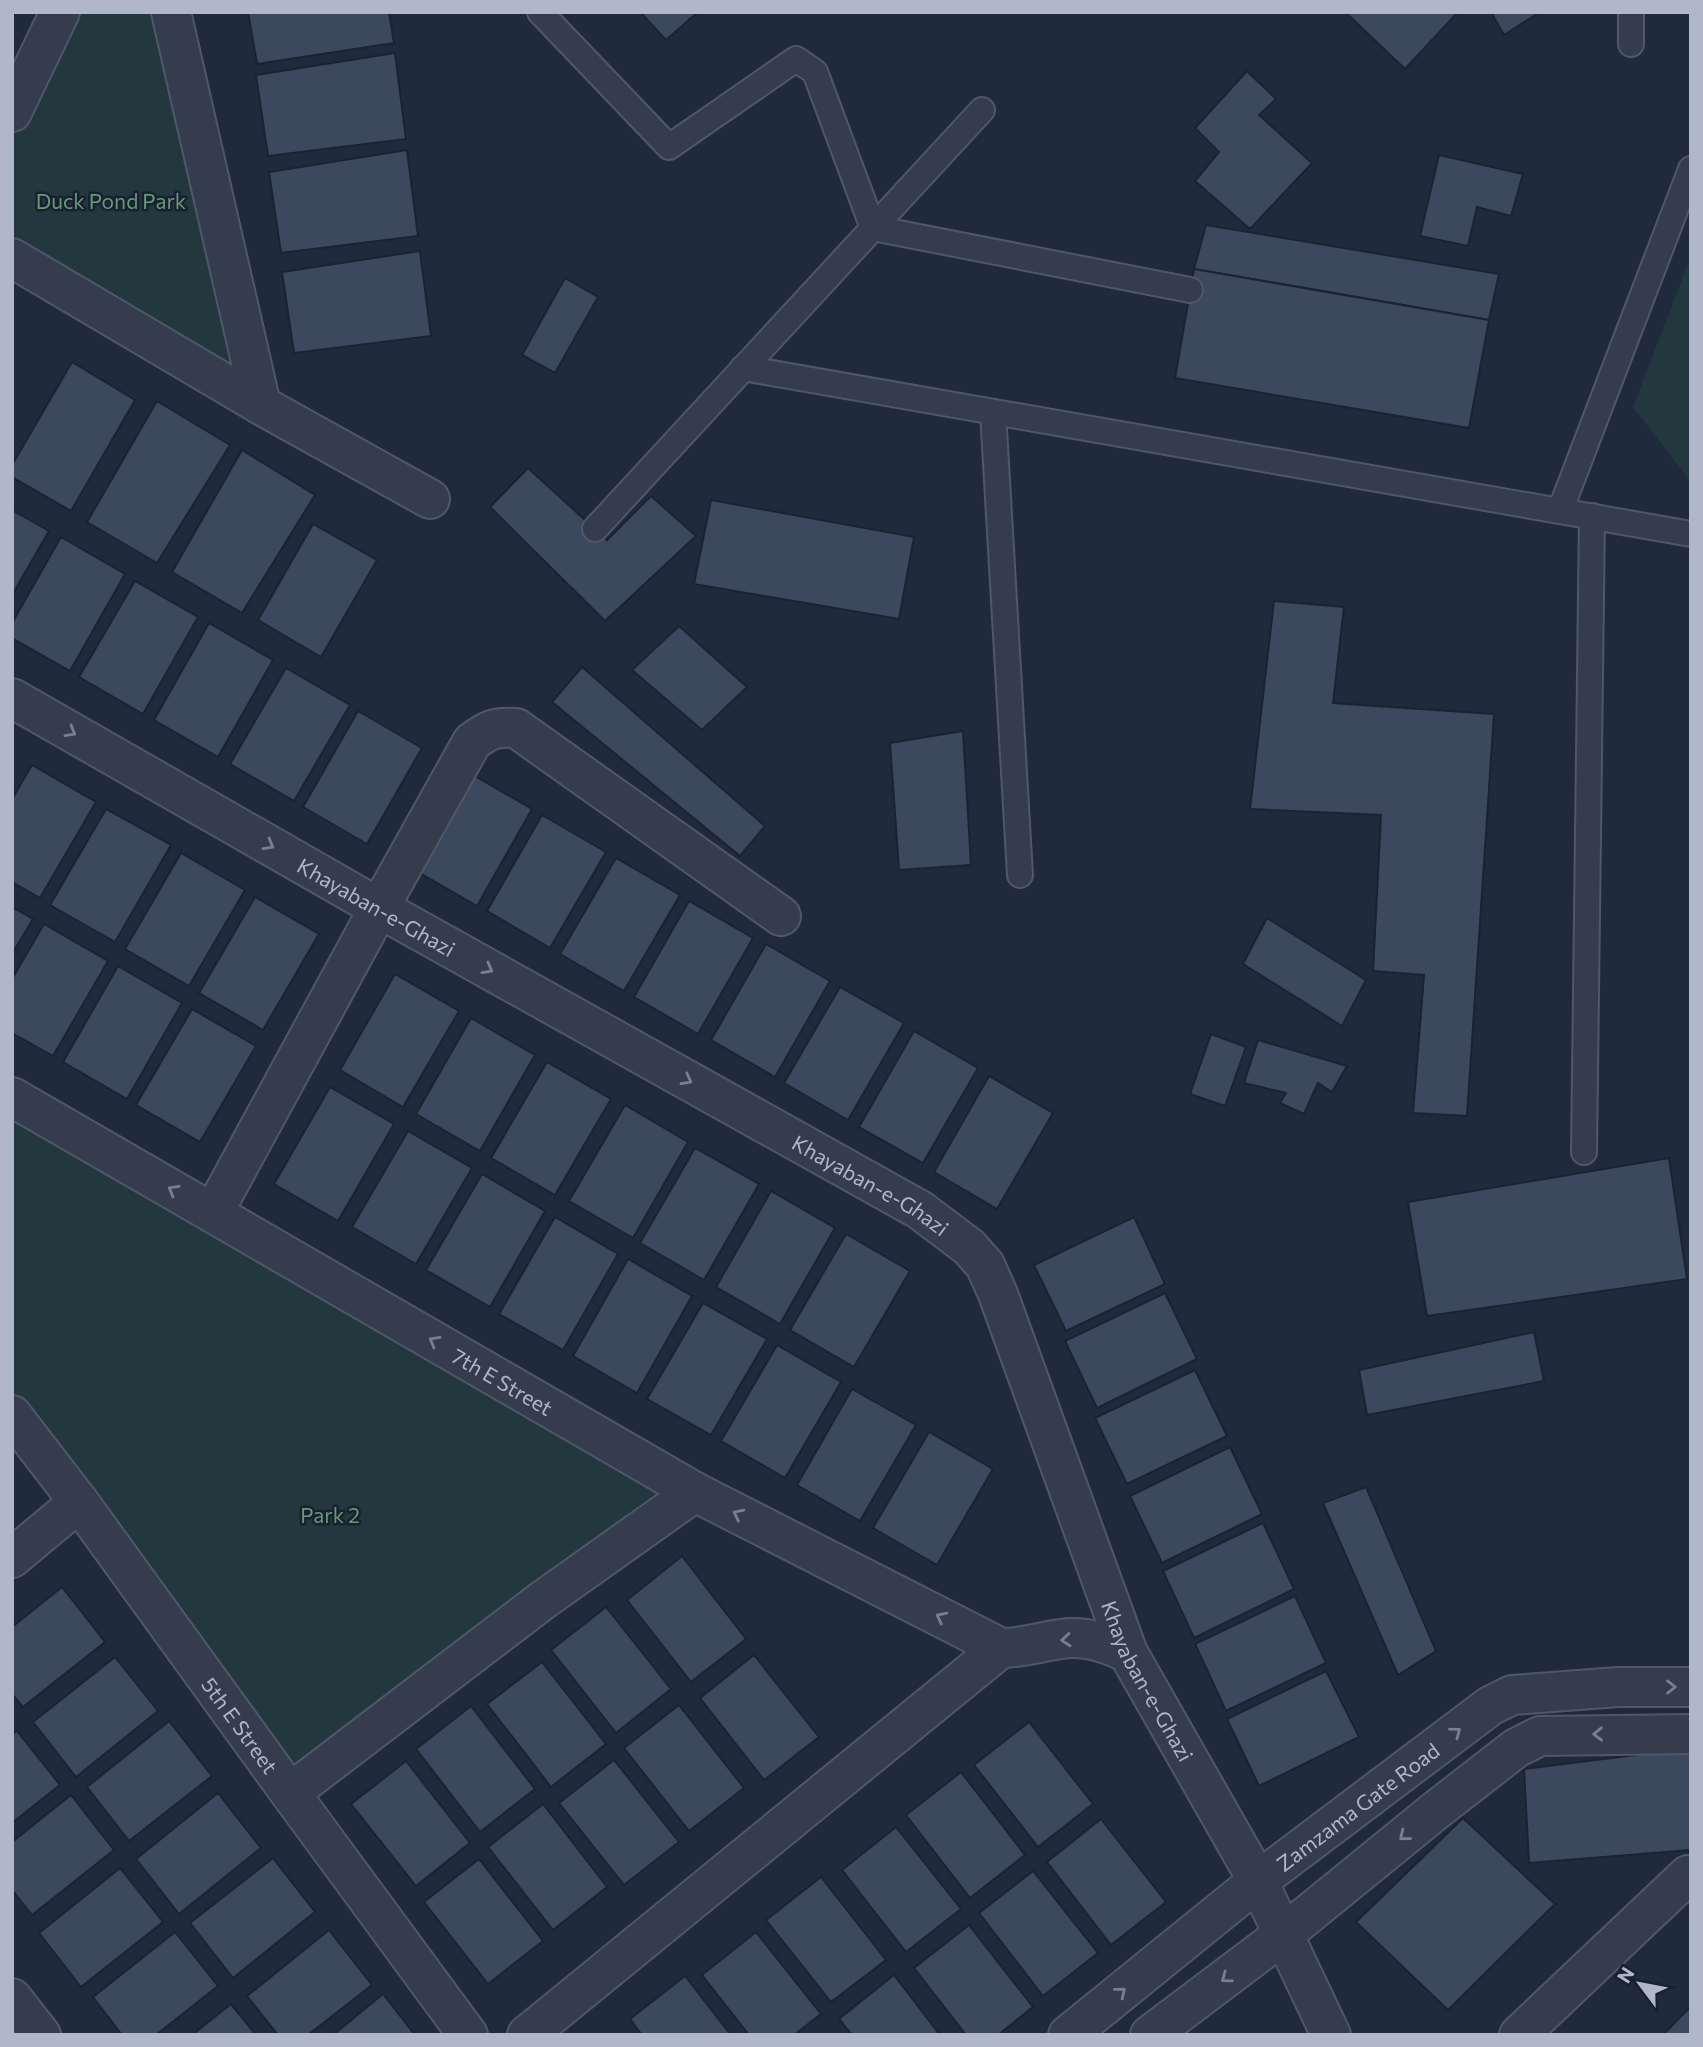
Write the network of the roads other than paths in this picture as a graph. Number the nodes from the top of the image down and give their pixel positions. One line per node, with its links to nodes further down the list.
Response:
1 (60, 12): 7 (street)
2 (171, 12): 13 (street)
3 (540, 12): 9 (lane)
4 (1631, 12): 5 (lane)
5 (1631, 44)
6 (982, 110): 9 (lane)
7 (12, 112)
8 (1691, 169): 16 (lane)
9 (873, 228): 11 (lane); 12 (lane)
10 (12, 258): 13 (street)
11 (1190, 290)
12 (743, 368): 14 (lane); 18 (lane)
13 (261, 405): 15 (street)
14 (993, 412): 16 (lane); 21 (lane)
15 (430, 499)
16 (1560, 511): 17 (lane)
17 (1592, 516): 19 (lane); 25 (lane)
18 (595, 529)
19 (1691, 534)
20 (12, 698): 22 (street, Khayaban-e-Ghazi, one-way to 22)
21 (1020, 875)
22 (379, 908): 23 (street); 26 (street); 32 (street, Khayaban-e-Ghazi, one-way to 32)
23 (781, 916)
24 (12, 1097): 26 (street, 7th E Street, one-way to 24)
25 (1584, 1152)
26 (213, 1213): 28 (street, 7th E Street, one-way to 26)
27 (12, 1415): 29 (street, 5th E Street)
28 (695, 1492): 31 (street, 7th E Street, one-way to 28); 35 (street)
29 (79, 1502): 30 (street); 35 (street, 5th E Street)
30 (12, 1558)
31 (1001, 1648): 32 (street, one-way to 31); 42 (street)
32 (1128, 1653): 37 (street, Khayaban-e-Ghazi)
33 (1691, 1687): 37 (street, Zamzama Gate Road, one-way to 33)
34 (1691, 1734): 38 (street, one-way to 38)
35 (290, 1793): 41 (street, 5th E Street)
36 (1688, 1875): 46 (street)
37 (1258, 1881): 38 (street, Khayaban-e-Ghazi); 43 (street, Zamzama Gate Road, one-way to 37)
38 (1284, 1934): 44 (street, one-way to 44); 45 (street, Khayaban-e-Ghazi)
39 (12, 1998): 40 (street)
40 (41, 2035)
41 (468, 2035)
42 (527, 2035)
43 (1068, 2035)
44 (1150, 2035)
45 (1331, 2035)
46 (1519, 2035)

